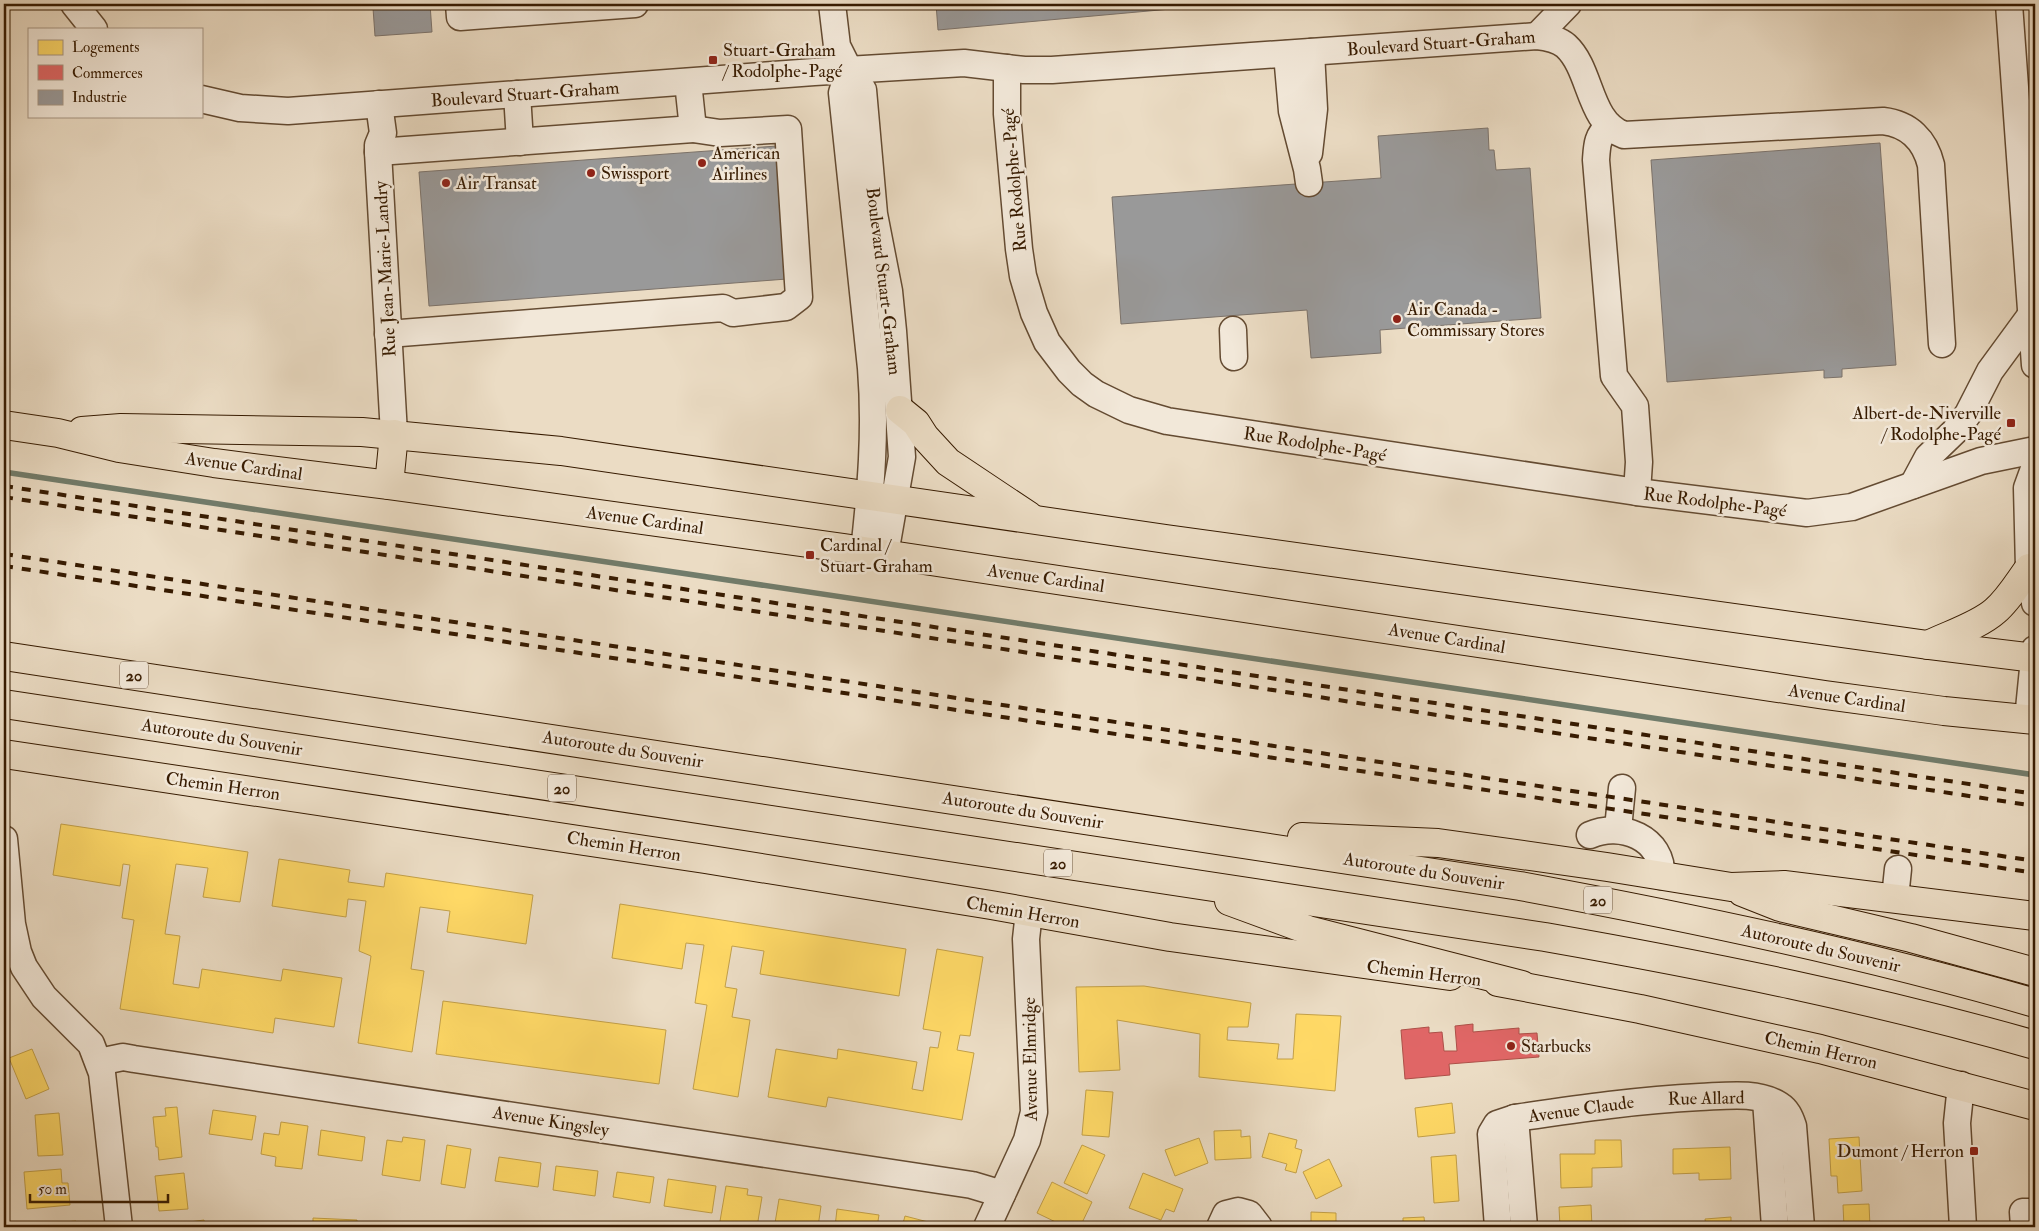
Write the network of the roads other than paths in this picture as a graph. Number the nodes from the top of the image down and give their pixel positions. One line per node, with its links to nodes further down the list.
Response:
1 (74, 4): 8 (street)
2 (459, 4): 7 (street)
3 (635, 4): 7 (street)
4 (832, 4): 12 (street, Boulevard Stuart-Graham)
5 (1568, 4): 9 (street)
6 (2010, 4): 22 (street)
7 (587, 6)
8 (93, 28)
9 (1537, 36): 10 (street, Boulevard Stuart-Graham); 17 (street, Boulevard Stuart-Graham)
10 (1299, 53): 11 (street, Boulevard Stuart-Graham); 21 (street)
11 (1007, 68): 12 (street); 36 (street, Rue Rodolphe-Pagé)
12 (849, 70): 13 (street, Boulevard Stuart-Graham); 28 (street, Boulevard Stuart-Graham); 37 (street, Boulevard Stuart-Graham)
13 (688, 82): 14 (street, Boulevard Stuart-Graham); 18 (street)
14 (517, 94): 16 (street, Boulevard Stuart-Graham); 19 (street)
15 (202, 98): 16 (street, Boulevard Stuart-Graham)
16 (380, 104): 20 (street, Rue Jean-Marie-Landry)
17 (1609, 126): 25 (street); 36 (street)
18 (693, 129): 19 (street); 24 (street)
19 (520, 142): 20 (street)
20 (378, 152): 24 (street, Rue Jean-Marie-Landry)
21 (1308, 176)
22 (2031, 315): 27 (street); 35 (street)
23 (1233, 330): 26 (street)
24 (388, 334): 31 (street, Rue Jean-Marie-Landry)
25 (1942, 344)
26 (1234, 357)
27 (2035, 365)
28 (900, 410): 37 (street, Boulevard Stuart-Graham); 38 (main road)
29 (4, 425): 30 (main road, Avenue Cardinal)
30 (58, 433): 31 (main road, Avenue Cardinal); 34 (main road, Avenue Cardinal)
31 (394, 434): 34 (main road); 37 (main road, Avenue Cardinal)
32 (2035, 450): 35 (street, Rue Rodolphe-Pagé)
33 (2035, 466): 40 (street)
34 (389, 484): 39 (main road, Avenue Cardinal)
35 (1913, 485): 36 (street, Rue Rodolphe-Pagé)
36 (1637, 492)
37 (882, 497): 38 (main road, Avenue Cardinal); 39 (street, Boulevard Stuart-Graham)
38 (1034, 520): 42 (main road, Avenue Cardinal)
39 (874, 552): 47 (main road, Avenue Cardinal)
40 (2029, 568): 41 (street); 42 (main road)
41 (2035, 603)
42 (1928, 645): 45 (main road, Avenue Cardinal)
43 (2035, 649): 45 (street)
44 (4, 656): 51 (main road, Autoroute du Souvenir / 20)
45 (2035, 658): 47 (street)
46 (4, 704): 56 (main road, Autoroute du Souvenir / 20)
47 (2032, 719)
48 (4, 754): 59 (main road, Chemin Herron)
49 (1622, 788): 50 (street)
50 (1618, 829): 52 (street); 55 (street)
51 (1154, 830): 55 (main road); 63 (main road, Autoroute du Souvenir / 20)
52 (1590, 835)
53 (4, 839): 65 (street)
54 (1898, 869): 58 (street)
55 (1661, 876): 57 (main road)
56 (1176, 881): 62 (main road); 64 (main road, Autoroute du Souvenir / 20)
57 (1731, 887): 58 (main road); 61 (main road)
58 (1895, 898): 60 (main road)
59 (1029, 912): 62 (main road, Chemin Herron); 71 (street, Avenue Elmridge)
60 (2035, 916)
61 (2035, 972)
62 (1522, 985): 66 (main road, Chemin Herron)
63 (2035, 1003)
64 (2035, 1045)
65 (99, 1062): 71 (street, Avenue Kingsley); 73 (street)
66 (1961, 1085): 69 (main road, Chemin Herron); 81 (street)
67 (1647, 1100): 68 (street, Rue Allard); 70 (street, Avenue Claude)
68 (1766, 1100): 79 (street); 80 (street)
69 (2035, 1106)
70 (1515, 1118): 77 (street, Avenue Claude); 78 (street, Avenue Claude)
71 (1002, 1194): 74 (street, Avenue Elmridge)
72 (2035, 1212): 82 (street)
73 (119, 1227)
74 (987, 1227)
75 (1220, 1227): 76 (street)
76 (1259, 1227)
77 (1498, 1227)
78 (1524, 1227)
79 (1775, 1227)
80 (1801, 1227)
81 (1963, 1227)
82 (2024, 1227)

